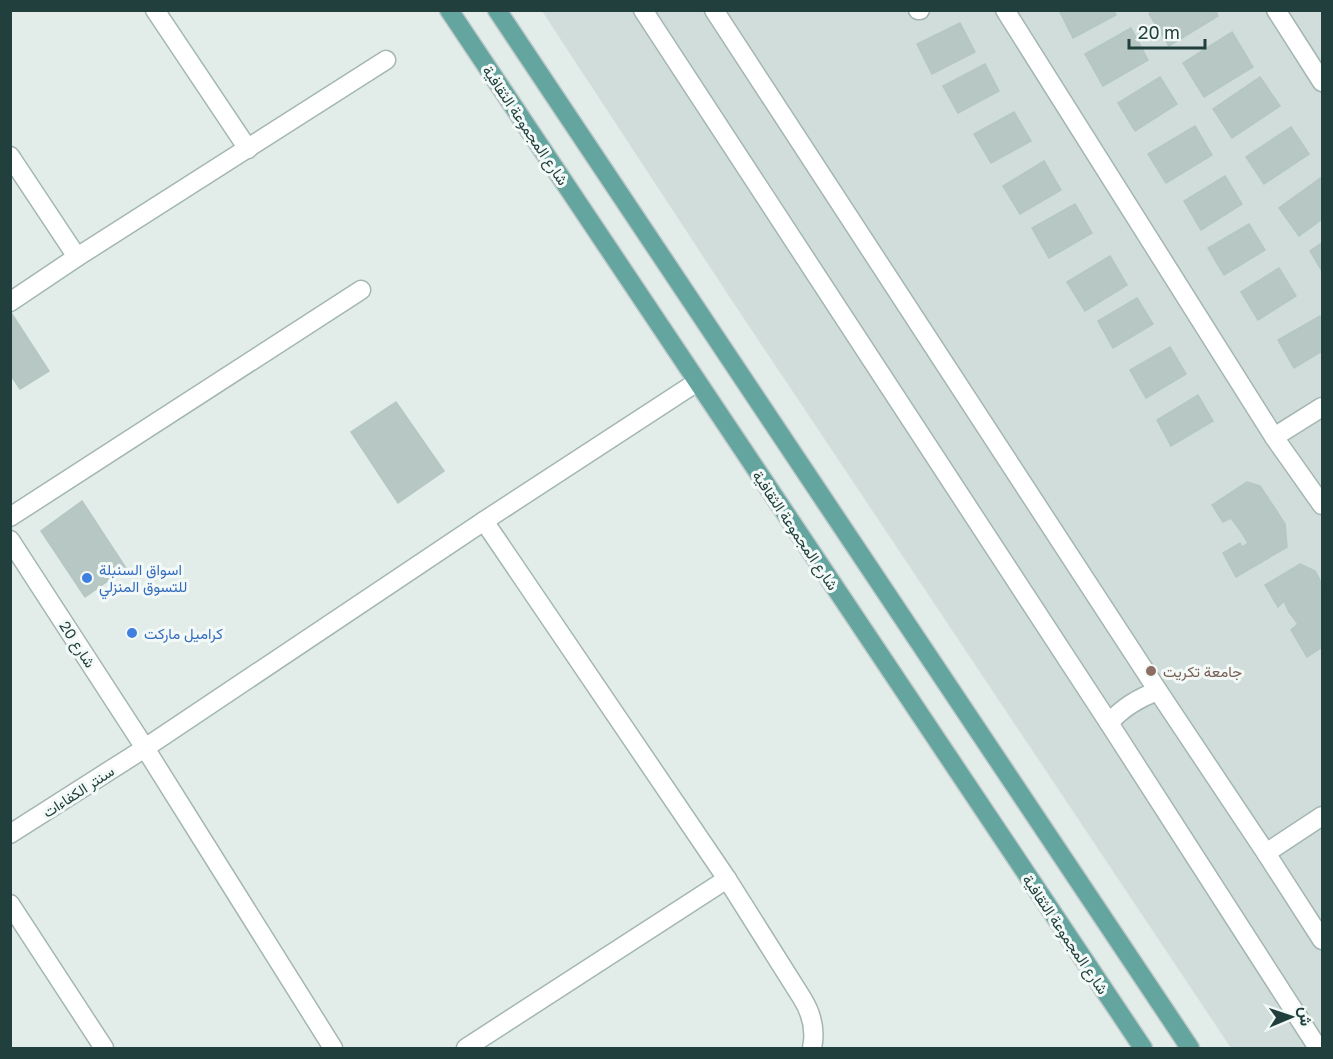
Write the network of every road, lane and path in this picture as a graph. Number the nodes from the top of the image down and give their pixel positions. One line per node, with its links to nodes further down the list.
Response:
1 (155, 10): 10 (street)
2 (449, 10): 15 (main road, شارع المجموعة الثقافية)
3 (498, 10): 37 (main road)
4 (643, 10): 23 (street)
5 (714, 10): 22 (street)
6 (1005, 10): 17 (street)
7 (1276, 10): 9 (street)
8 (386, 60): 10 (street)
9 (1323, 82)
10 (248, 149): 12 (street)
11 (10, 156): 12 (street)
12 (76, 257): 14 (street)
13 (362, 290): 19 (street)
14 (10, 302)
15 (697, 382): 20 (street, سنتر الكفاءات); 36 (main road, شارع المجموعة الثقافية)
16 (1323, 407): 17 (street)
17 (1274, 437): 18 (street)
18 (1323, 505)
19 (10, 517)
20 (484, 520): 24 (street, سنتر الكفاءات); 28 (street)
21 (10, 540): 24 (street, شارع 20)
22 (1158, 691): 23 (street); 27 (street)
23 (1109, 723): 31 (street)
24 (145, 748): 26 (street, سنتر الكفاءات); 33 (street, شارع 20)
25 (1323, 816): 27 (street)
26 (10, 834)
27 (1266, 853): 30 (street)
28 (727, 879): 34 (street); 35 (street)
29 (10, 904): 32 (street)
30 (1323, 940)
31 (1318, 1043)
32 (104, 1048)
33 (333, 1048)
34 (466, 1048)
35 (812, 1048)
36 (1143, 1048)
37 (1190, 1048)

